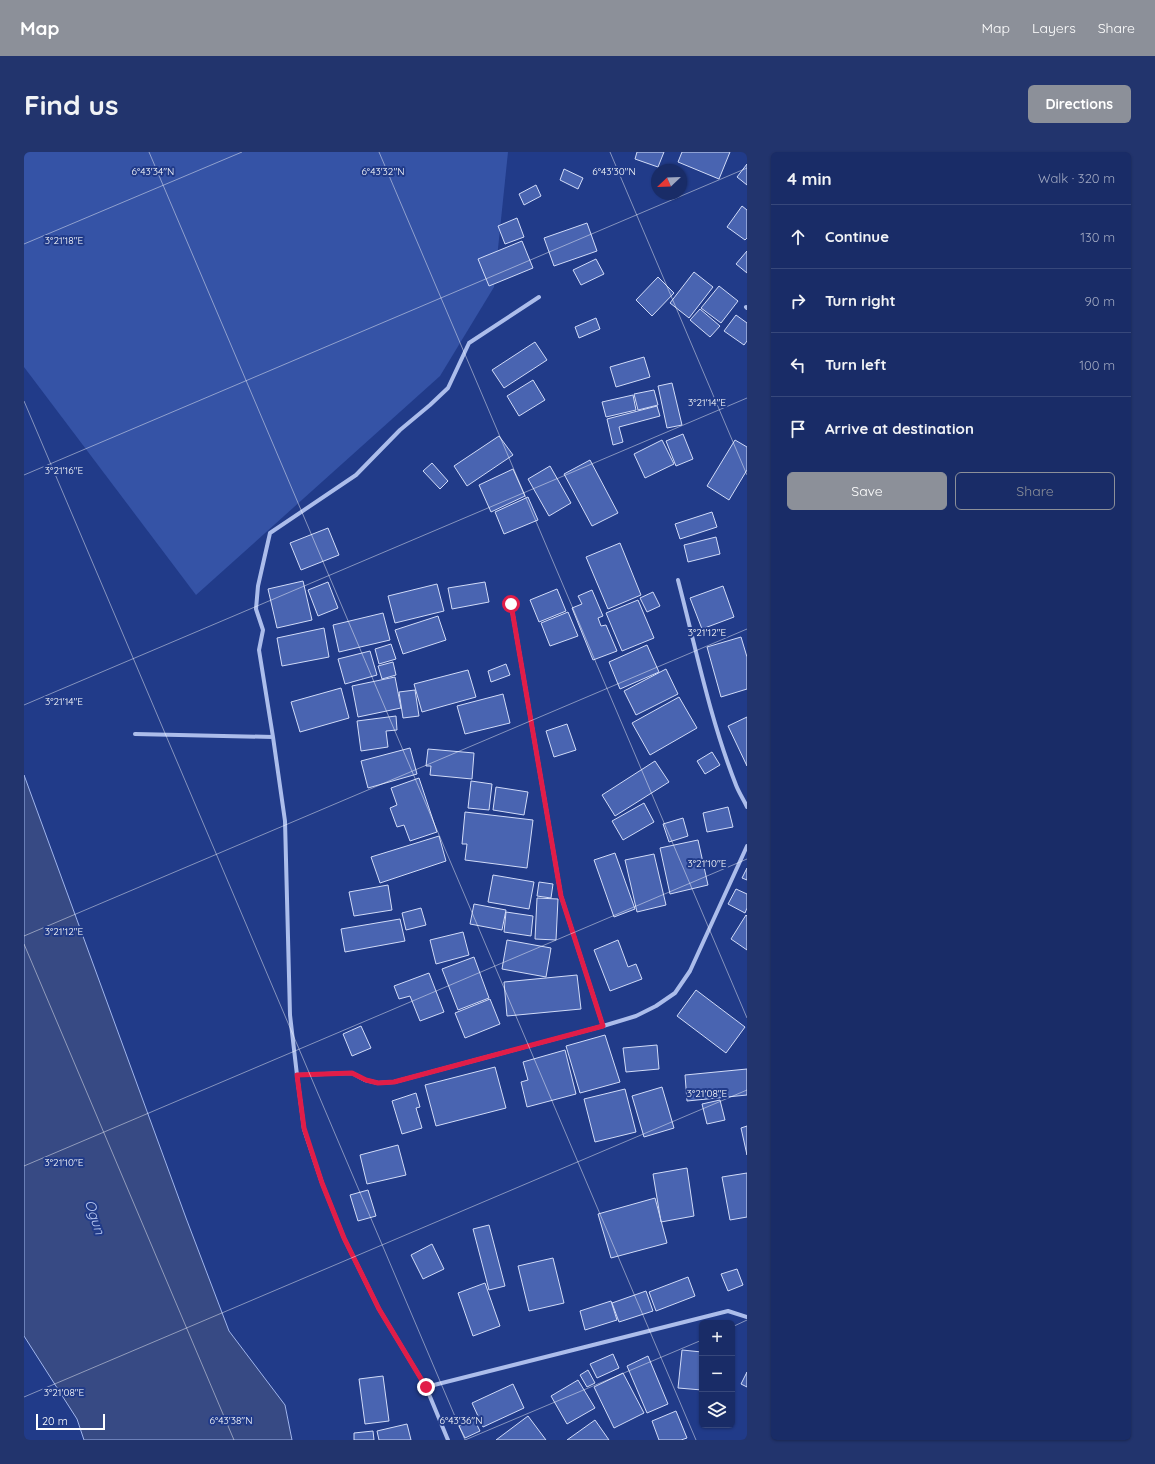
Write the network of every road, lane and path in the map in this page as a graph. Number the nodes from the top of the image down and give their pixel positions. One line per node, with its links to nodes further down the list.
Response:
1 (539, 297): 5 (street)
2 (678, 580): 6 (street)
3 (511, 604): 8 (street)
4 (135, 734): 5 (street)
5 (273, 737): 9 (street)
6 (747, 807)
7 (747, 846): 8 (street)
8 (603, 1026): 9 (street)
9 (297, 1075): 11 (street)
10 (747, 1317): 11 (street)
11 (426, 1387): 12 (street)
12 (448, 1440)

